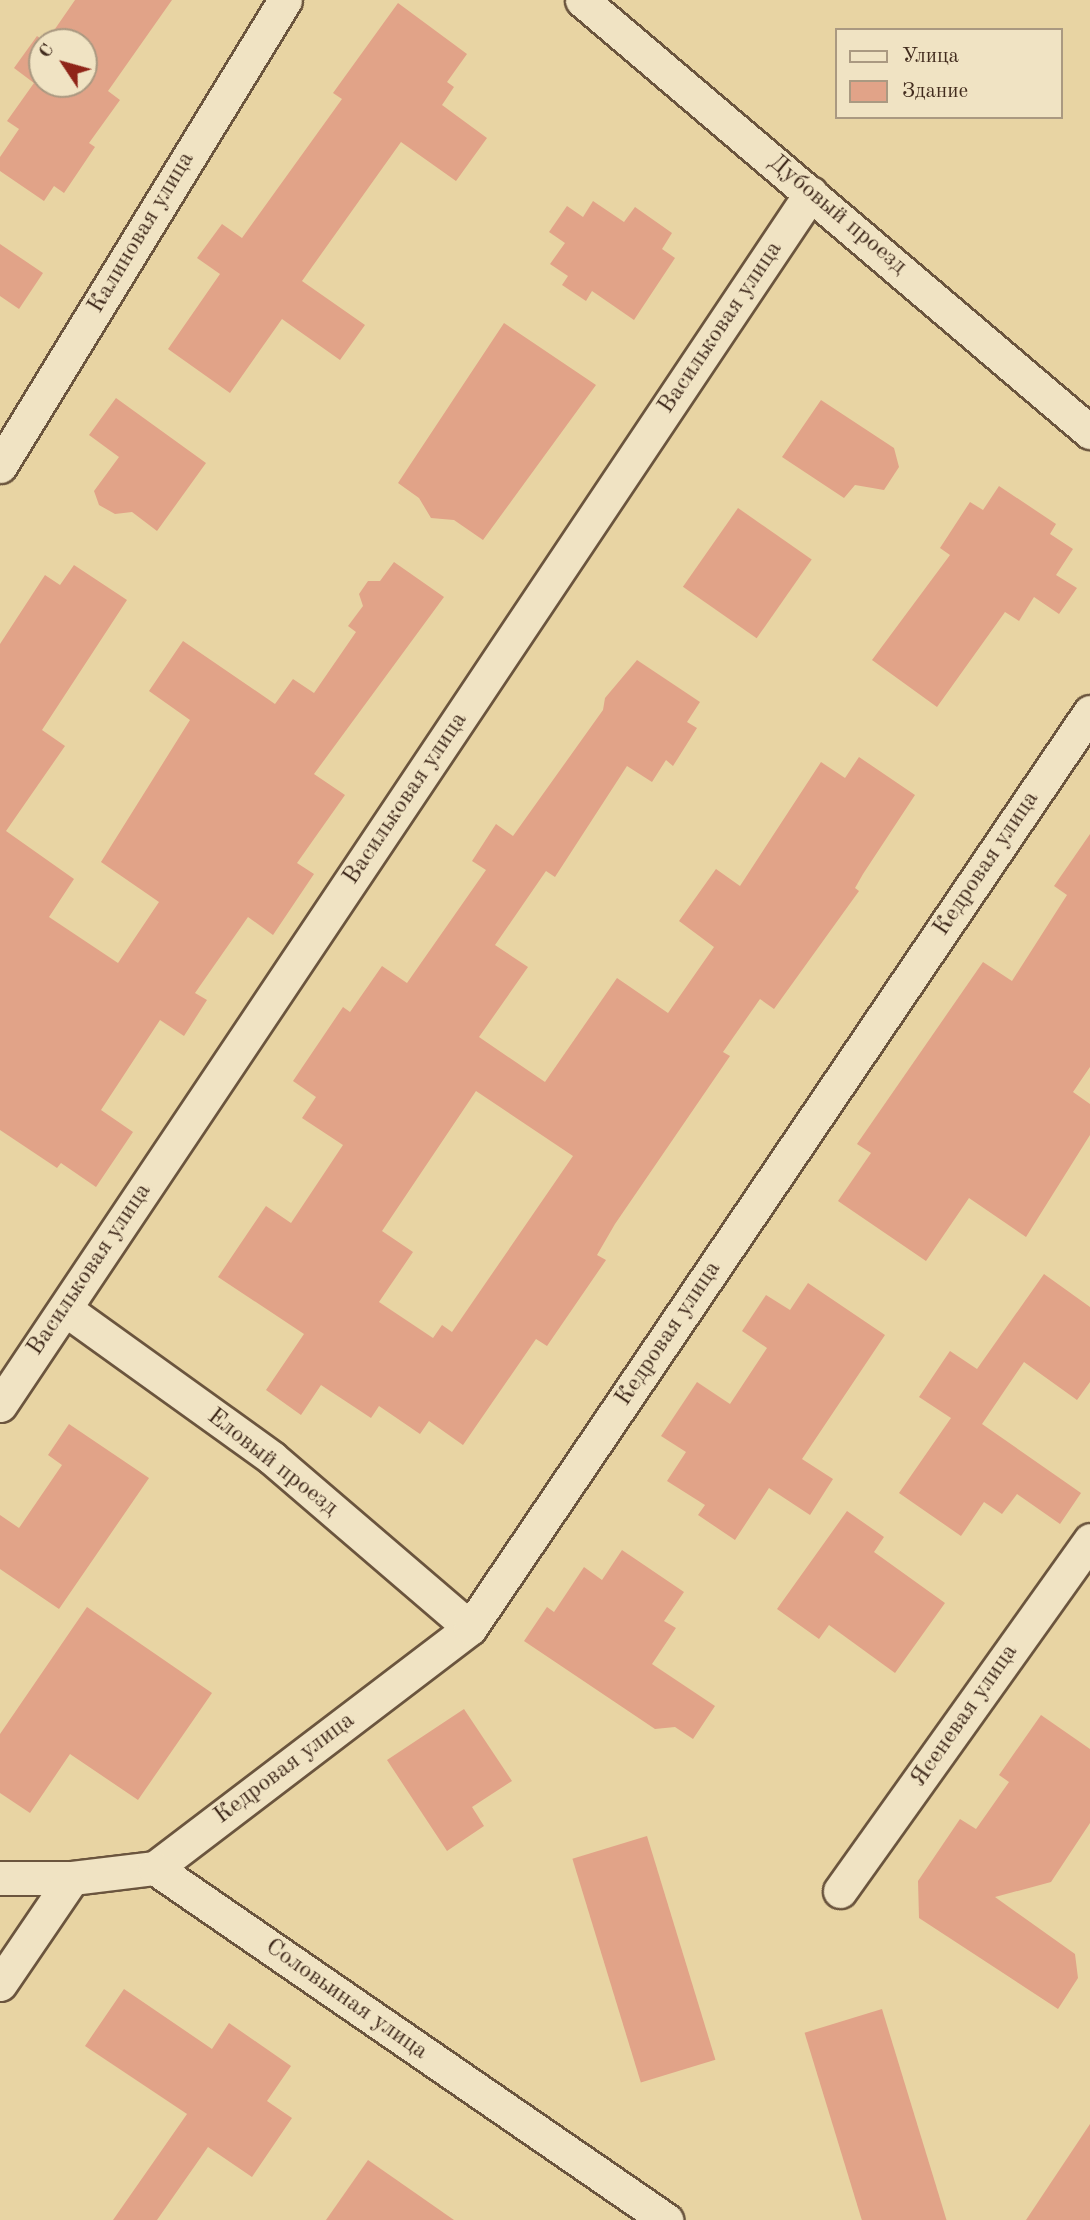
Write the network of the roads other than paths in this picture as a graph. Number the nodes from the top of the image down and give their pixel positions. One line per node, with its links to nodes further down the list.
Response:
1 (285, 0): 5 (street, Калиновая улица)
2 (582, 0): 3 (street, Дубовый проезд)
3 (811, 193): 4 (street, Дубовый проезд); 7 (street, Васильковая улица)
4 (1090, 432)
5 (0, 466)
6 (1090, 712): 10 (street, Кедровая улица)
7 (65, 1309): 8 (street, Васильковая улица); 10 (street, Еловый проезд)
8 (0, 1405)
9 (1090, 1540): 14 (street, Ясеневая улица)
10 (470, 1628): 11 (street, Кедровая улица)
11 (155, 1868): 13 (street); 16 (street, Соловьиная улица)
12 (0, 1878): 13 (street)
13 (72, 1878): 15 (street)
14 (840, 1891)
15 (0, 1984)
16 (666, 2220)

